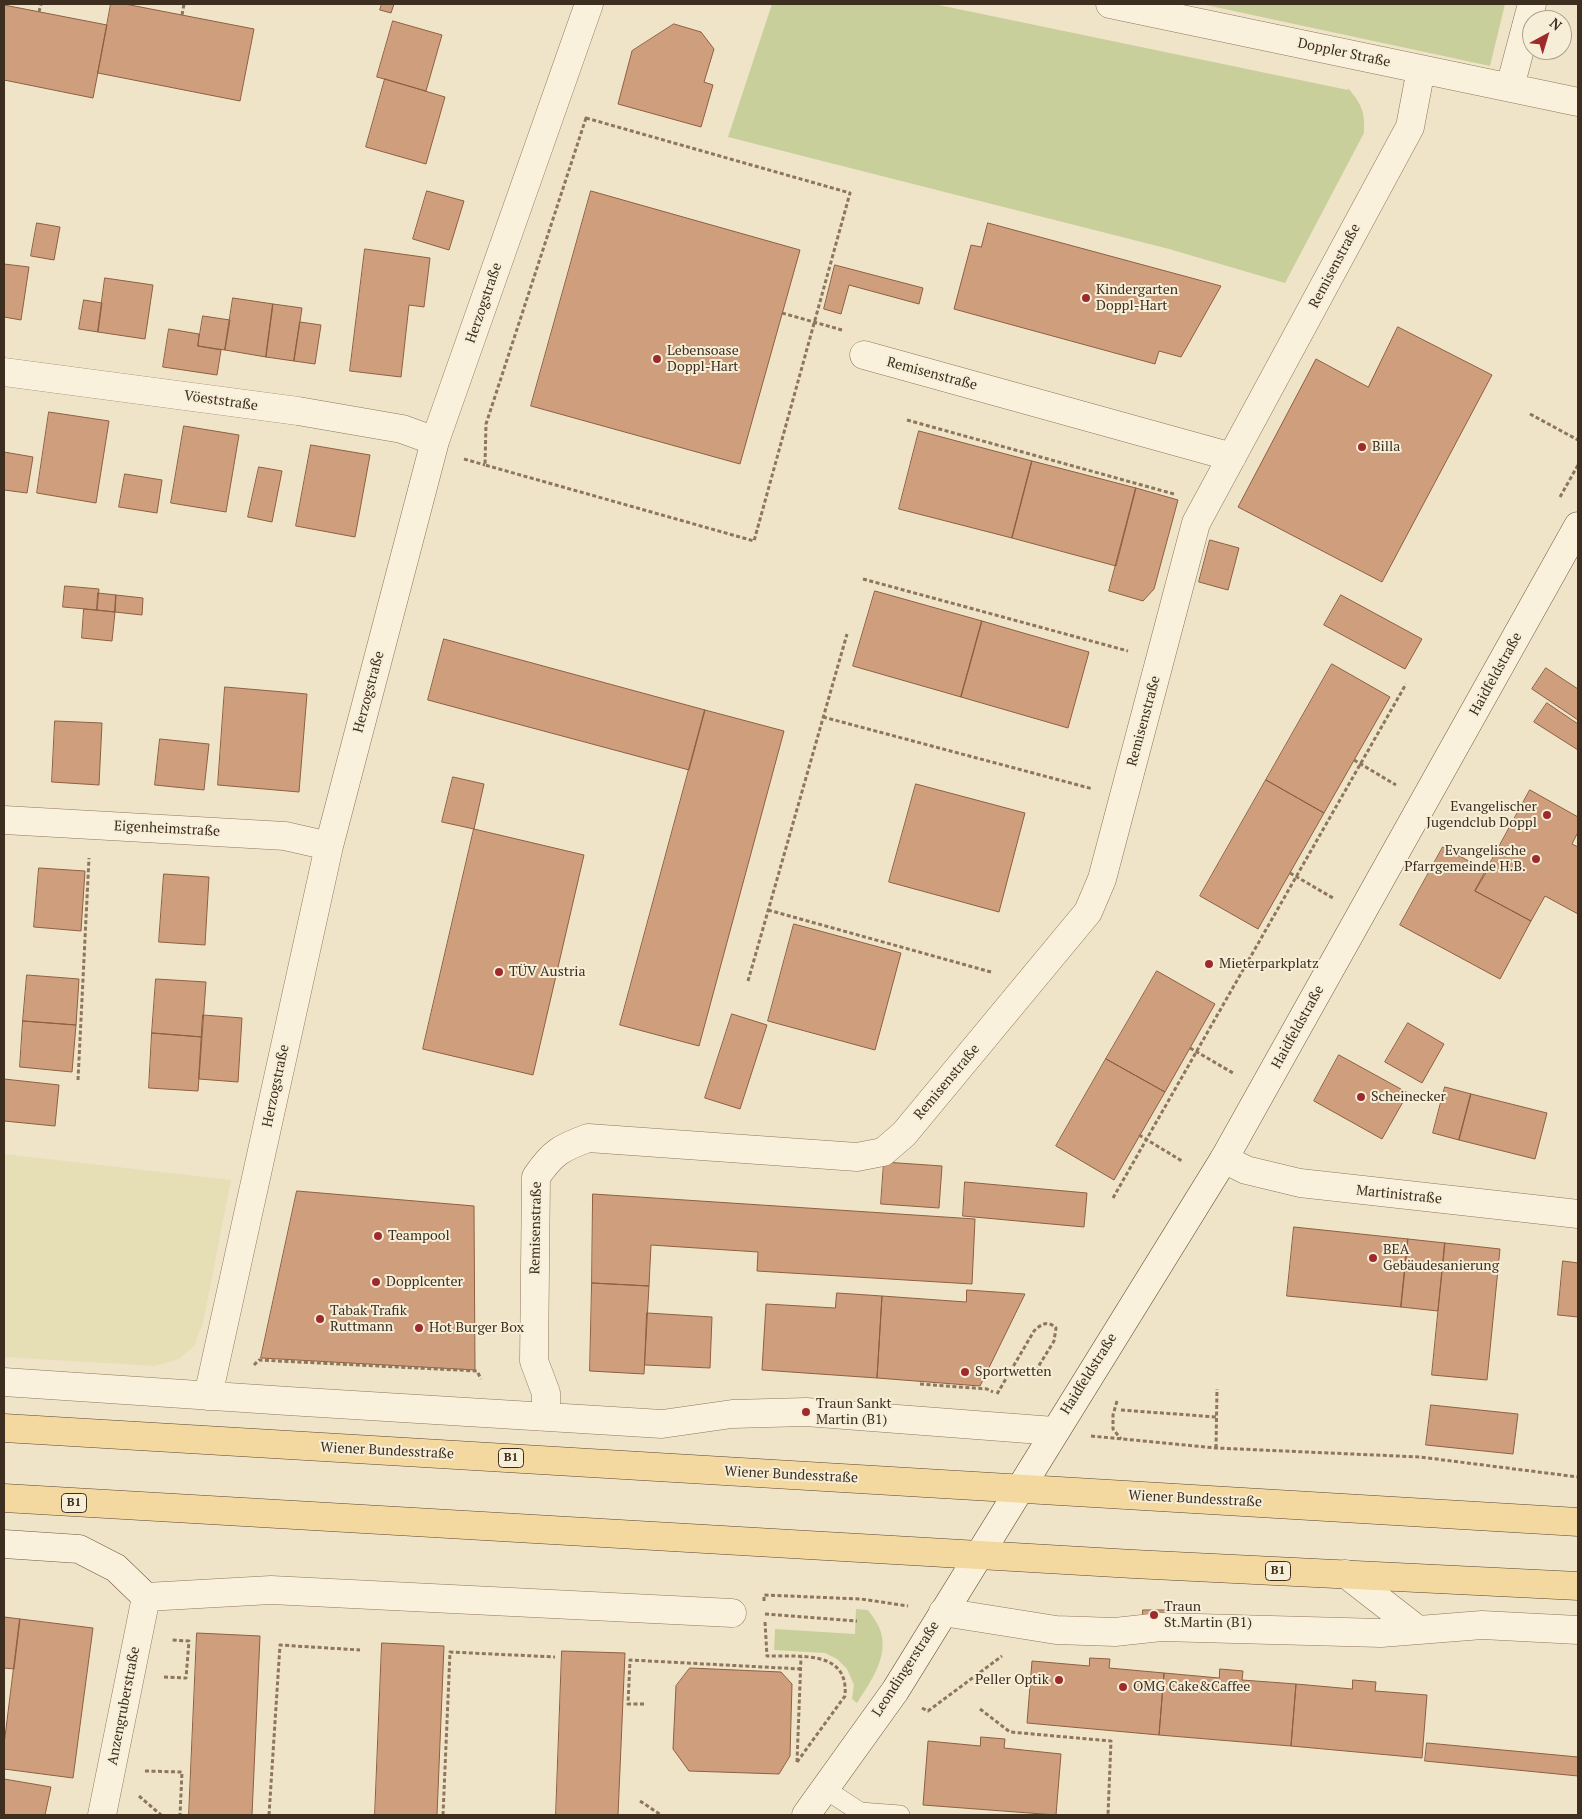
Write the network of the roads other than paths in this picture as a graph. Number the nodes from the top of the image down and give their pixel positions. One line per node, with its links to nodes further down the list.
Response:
1 (589, 4): 9 (street, Herzogstraße)
2 (1110, 4): 4 (street, Doppler Straße)
3 (1532, 4): 5 (street)
4 (1421, 69): 5 (street, Doppler Straße); 10 (street, Remisenstraße)
5 (1510, 88): 6 (street, Doppler Straße)
6 (1578, 102)
7 (864, 355): 10 (street, Remisenstraße)
8 (4, 372): 9 (street, Vöeststraße)
9 (435, 441): 13 (street, Herzogstraße)
10 (1232, 457): 18 (street, Remisenstraße)
11 (1578, 526): 14 (street, Haidfeldstraße)
12 (4, 820): 13 (street, Eigenheimstraße)
13 (329, 846): 17 (street, Herzogstraße)
14 (1224, 1159): 15 (street, Martinistraße); 20 (street, Haidfeldstraße)
15 (1578, 1214)
16 (4, 1382): 17 (street)
17 (208, 1396): 18 (street)
18 (546, 1416): 20 (street)
19 (4, 1428): 21 (main road, Wiener Bundesstraße / B1)
20 (1054, 1431): 21 (street, Haidfeldstraße)
21 (1019, 1488): 23 (street, Haidfeldstraße); 24 (main road, Wiener Bundesstraße / B1)
22 (4, 1498): 26 (main road, B1)
23 (1000, 1519): 26 (street, Leondingerstraße)
24 (1578, 1522)
25 (4, 1544): 29 (street)
26 (978, 1555): 27 (main road, B1); 30 (street, Leondingerstraße)
27 (1346, 1574): 28 (main road, B1); 32 (street)
28 (1578, 1586)
29 (146, 1597): 31 (street); 35 (street, Anzengruberstraße)
30 (943, 1612): 32 (street); 34 (street, Leondingerstraße)
31 (732, 1613)
32 (1418, 1630): 33 (street)
33 (1578, 1630)
34 (825, 1789): 36 (street, Leondingerstraße); 37 (lane)
35 (102, 1815)
36 (806, 1815)
37 (900, 1815)

